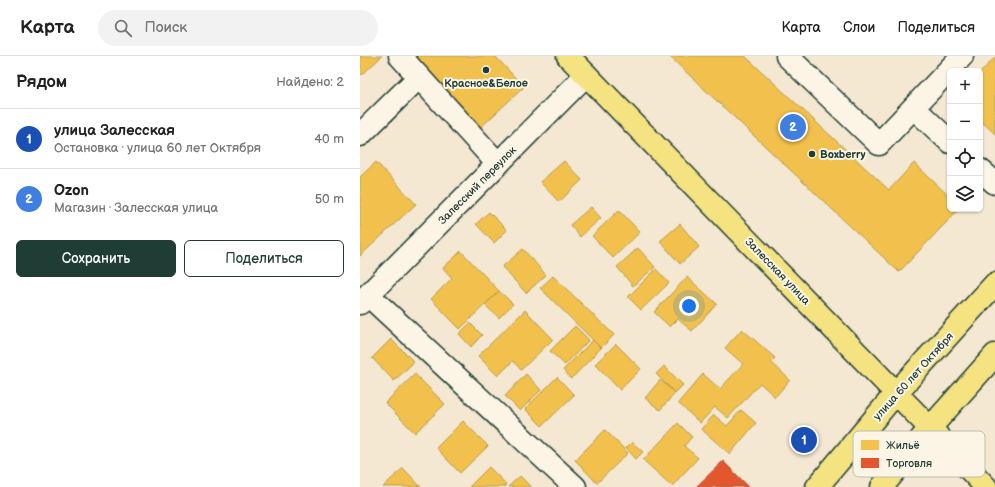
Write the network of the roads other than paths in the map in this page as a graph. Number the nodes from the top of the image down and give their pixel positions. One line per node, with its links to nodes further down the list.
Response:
1 (400, 56): 6 (street)
2 (568, 56): 5 (main road, Залесская улица)
3 (787, 56): 7 (street)
4 (962, 56): 7 (street)
5 (586, 75): 10 (street, Залесский переулок); 16 (main road, Залесская улица)
6 (419, 77): 8 (street); 10 (street)
7 (914, 108): 9 (street)
8 (360, 135)
9 (948, 140)
10 (498, 164): 14 (street, Залесский переулок)
11 (983, 173): 12 (street)
12 (995, 184)
13 (995, 284): 16 (main road, улица 60 лет Октября)
14 (364, 299): 24 (street, Залесский переулок)
15 (995, 355): 17 (main road)
16 (896, 393): 17 (main road, Залесская улица); 18 (main road, улица 60 лет Октября)
17 (930, 428): 19 (main road); 20 (main road, Залесская улица)
18 (864, 431)
19 (928, 431)
20 (933, 431)
21 (853, 444): 25 (main road, улица 60 лет Октября)
22 (890, 477): 26 (main road)
23 (977, 477): 27 (main road, Залесская улица)
24 (575, 487)
25 (817, 487)
26 (882, 487)
27 (986, 487)

